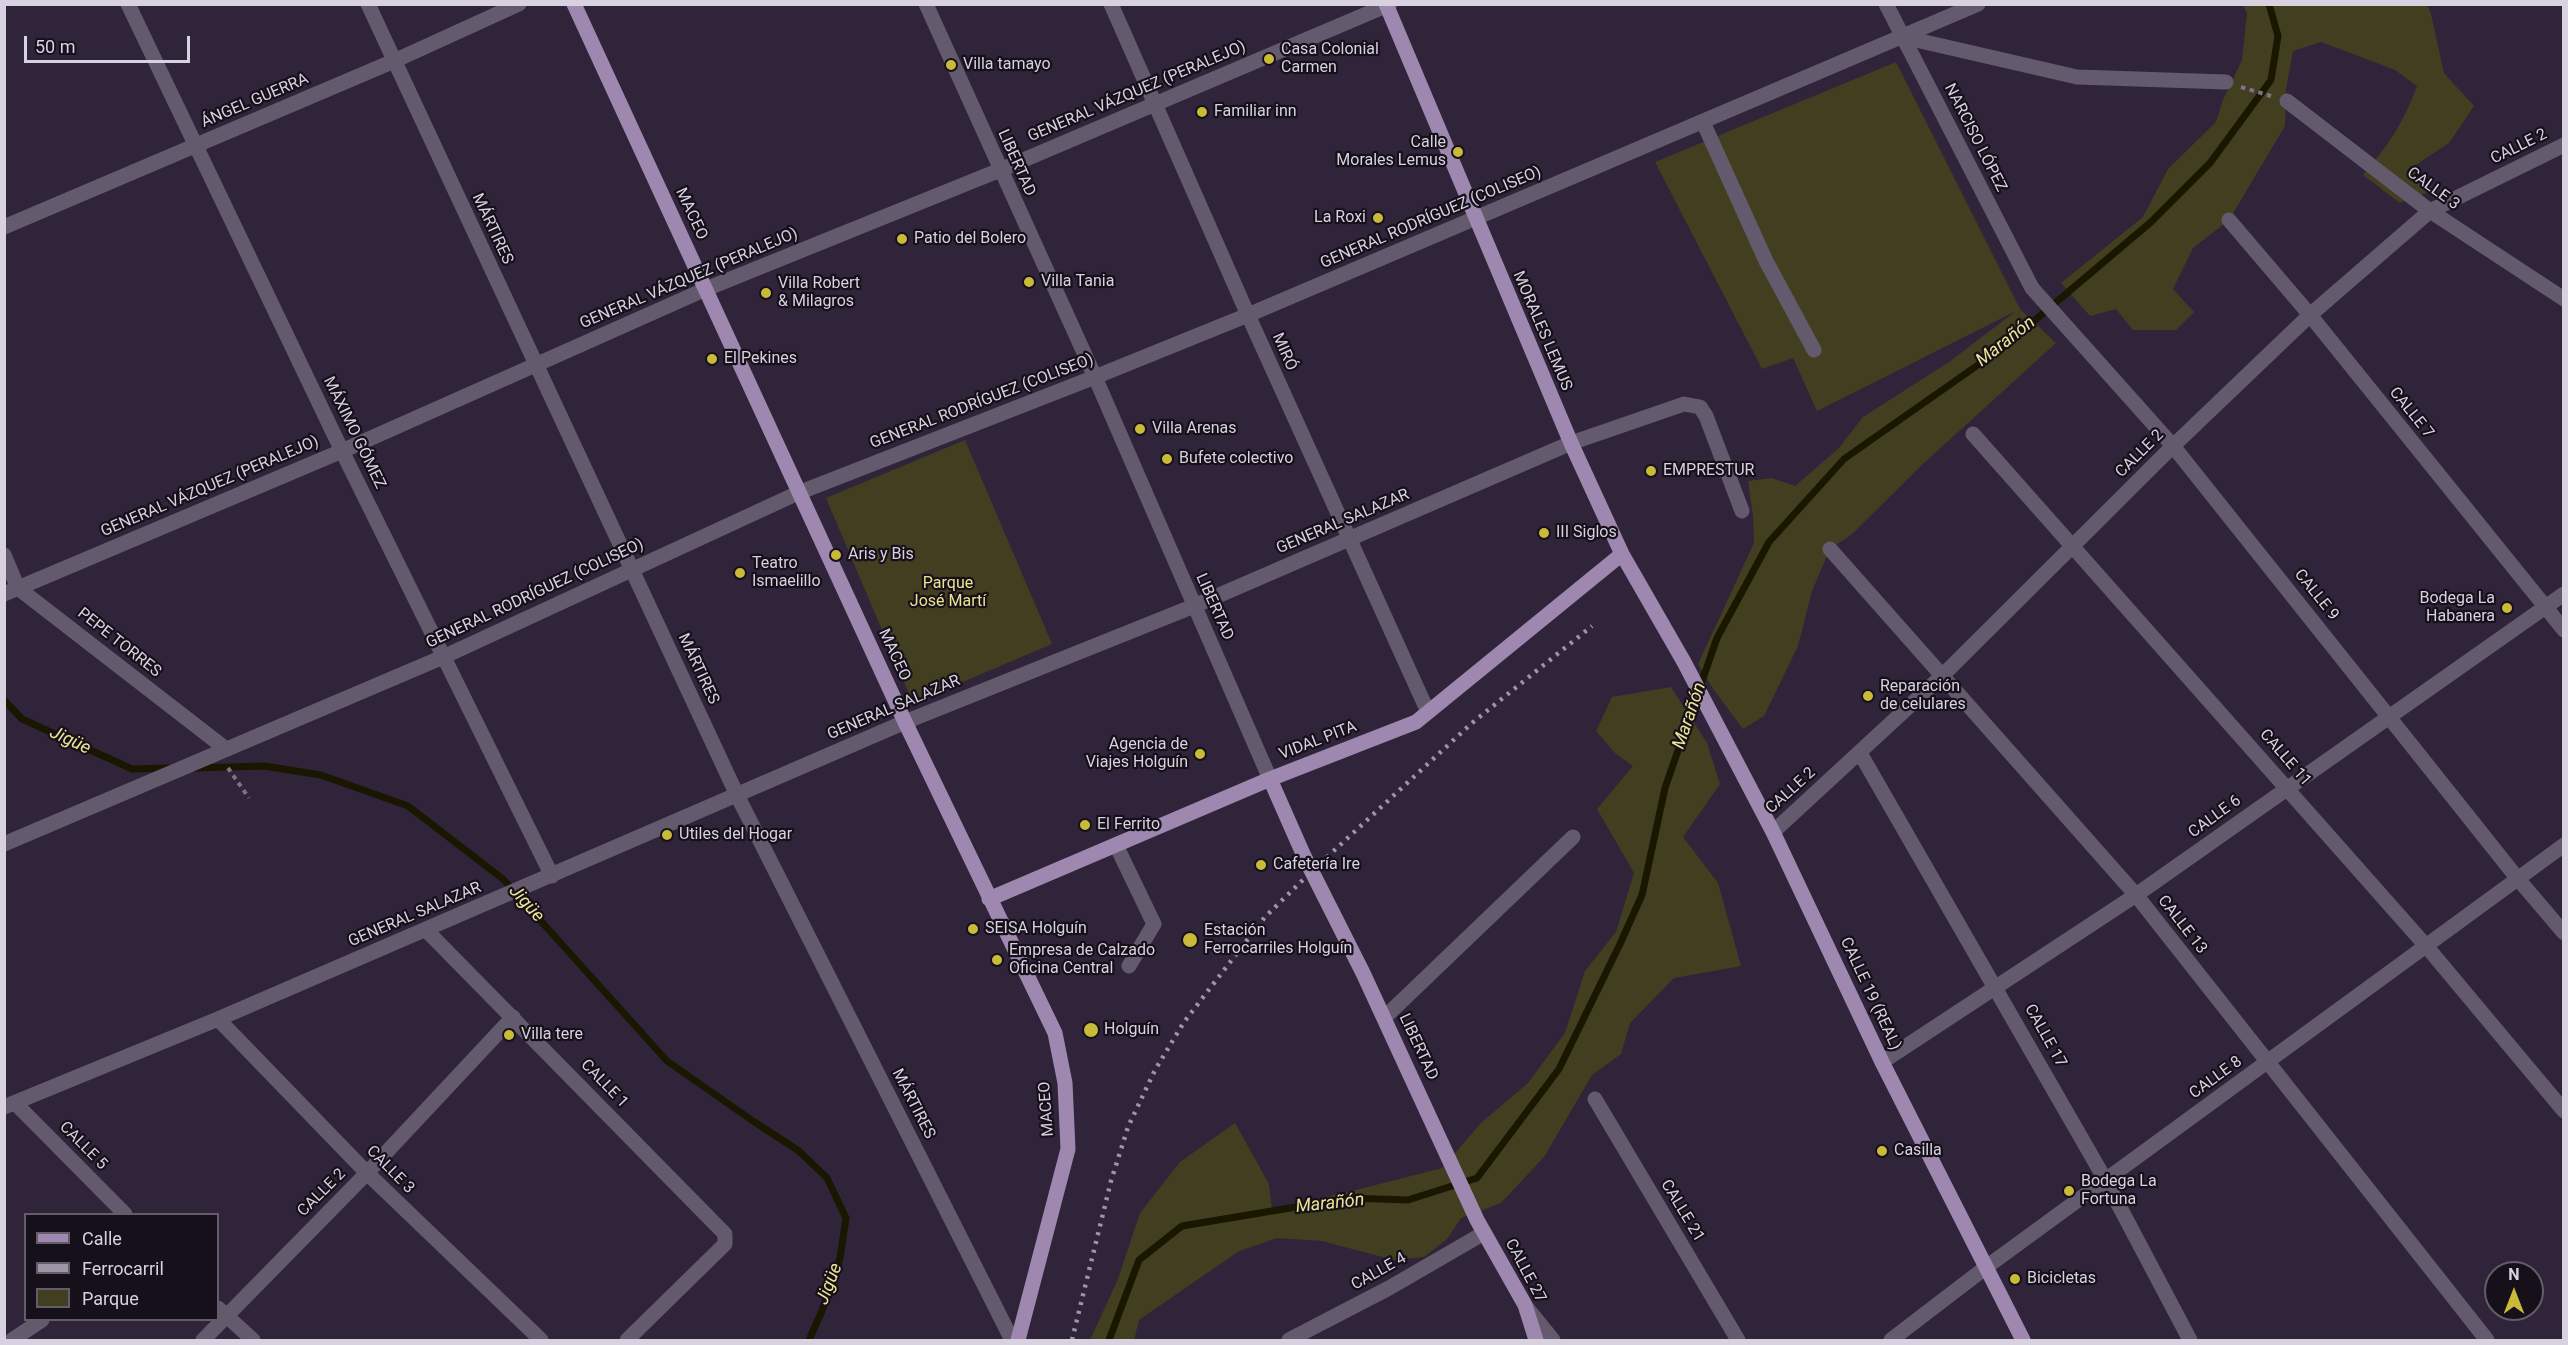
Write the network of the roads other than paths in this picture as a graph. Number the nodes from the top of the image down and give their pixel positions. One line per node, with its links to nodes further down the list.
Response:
1 (128, 4): 16 (street, MÁXIMO GÓMEZ)
2 (368, 4): 11 (street, MÁRTIRES)
3 (519, 4): 11 (street, ÁNGEL GUERRA)
4 (574, 4): 24 (main road, MACEO)
5 (926, 4): 18 (street, LIBERTAD)
6 (1111, 4): 14 (street, MIRÓ)
7 (1887, 4): 10 (street, NARCISO LÓPEZ)
8 (1978, 4): 10 (street, GENERAL RODRÍGUEZ (COLISEO))
9 (1388, 5): 14 (street, GENERAL VÁZQUEZ (PERALEJO)); 20 (main road, MORALES LEMUS)
10 (1903, 37): 12 (street); 15 (street, GENERAL RODRÍGUEZ (COLISEO)); 23 (street, NARCISO LÓPEZ)
11 (394, 61): 16 (street, ÁNGEL GUERRA); 29 (street, MÁRTIRES)
12 (2226, 82)
13 (2287, 101): 19 (street, CALLE 3)
14 (1157, 104): 18 (street, GENERAL VÁZQUEZ (PERALEJO)); 26 (street, MIRÓ)
15 (1702, 122): 20 (street, GENERAL RODRÍGUEZ (COLISEO)); 28 (street)
16 (196, 145): 22 (street, ÁNGEL GUERRA); 34 (street, MÁXIMO GÓMEZ)
17 (2564, 145): 19 (street, CALLE 2)
18 (1000, 170): 24 (street, GENERAL VÁZQUEZ (PERALEJO)); 30 (street, LIBERTAD)
19 (2430, 211): 25 (street, CALLE 3); 27 (street, CALLE 2)
20 (1475, 219): 26 (street, GENERAL RODRÍGUEZ (COLISEO)); 32 (main road, MORALES LEMUS)
21 (2229, 220): 27 (street, CALLE 7)
22 (4, 227)
23 (2032, 288): 33 (street, CALLE 9)
24 (706, 289): 29 (street, GENERAL VÁZQUEZ (PERALEJO)); 35 (main road, MACEO)
25 (2564, 299)
26 (1248, 315): 30 (street, GENERAL RODRÍGUEZ (COLISEO)); 37 (street, MIRÓ)
27 (2310, 315): 33 (street, CALLE 2); 46 (street, CALLE 7)
28 (1814, 350)
29 (535, 364): 34 (street, GENERAL VÁZQUEZ (PERALEJO)); 42 (street, MÁRTIRES)
30 (1095, 377): 35 (street, GENERAL RODRÍGUEZ (COLISEO)); 45 (street, LIBERTAD)
31 (1973, 434): 38 (street, CALLE 11)
32 (1571, 443): 36 (street, GENERAL SALAZAR); 37 (street, GENERAL SALAZAR); 40 (main road, MORALES LEMUS)
33 (2173, 446): 38 (street, CALLE 2); 52 (street, CALLE 9)
34 (342, 451): 43 (street, GENERAL VÁZQUEZ (PERALEJO)); 48 (street, MÁXIMO GÓMEZ)
35 (798, 492): 42 (street, GENERAL RODRÍGUEZ (COLISEO)); 53 (main road, MACEO)
36 (1742, 511)
37 (1348, 539): 45 (street, GENERAL SALAZAR); 51 (street, MIRÓ)
38 (2073, 546): 50 (street, CALLE 2); 57 (street, CALLE 11)
39 (1830, 549): 50 (street, CALLE 13)
40 (1622, 554): 49 (main road, MORALES LEMUS); 51 (main road, VIDAL PITA)
41 (4, 555): 43 (street, PEPE TORRES)
42 (632, 570): 48 (street, GENERAL RODRÍGUEZ (COLISEO)); 58 (street, MÁRTIRES)
43 (11, 591): 54 (street, PEPE TORRES)
44 (2564, 594): 46 (street, CALLE 6)
45 (1194, 606): 53 (street, GENERAL SALAZAR); 56 (street, LIBERTAD)
46 (2544, 607): 47 (street, CALLE 7); 52 (street, CALLE 6)
47 (2564, 630)
48 (443, 657): 54 (street, GENERAL RODRÍGUEZ (COLISEO)); 64 (street, MÁXIMO GÓMEZ)
49 (1684, 662): 59 (main road, CALLE 19 (REAL))
50 (1943, 675): 55 (street, CALLE 2); 66 (street, CALLE 13)
51 (1428, 712): 56 (main road, VIDAL PITA)
52 (2390, 715): 57 (street, CALLE 6); 65 (street, CALLE 9)
53 (905, 722): 58 (street, GENERAL SALAZAR); 67 (main road, MACEO)
54 (222, 751): 61 (street, GENERAL RODRÍGUEZ (COLISEO))
55 (1860, 753): 59 (street, CALLE 2); 72 (street, CALLE 17)
56 (1270, 779): 62 (main road, VIDAL PITA); 74 (main road, LIBERTAD)
57 (2286, 787): 66 (street, CALLE 6); 70 (street, CALLE 11)
58 (737, 795): 64 (street, GENERAL SALAZAR); 95 (street, MÁRTIRES)
59 (1773, 832): 76 (main road, CALLE 19 (REAL))
60 (1574, 837): 74 (street)
61 (4, 844)
62 (1116, 844): 67 (main road, VIDAL PITA); 71 (street)
63 (2564, 845): 65 (street, CALLE 8)
64 (552, 876): 68 (street, GENERAL SALAZAR)
65 (2518, 879): 69 (street, CALLE 9); 70 (street, CALLE 8)
66 (2136, 895): 72 (street, CALLE 6); 77 (street, CALLE 13)
67 (989, 899): 96 (main road, MACEO)
68 (426, 930): 73 (street, CALLE 1); 75 (street, GENERAL SALAZAR)
69 (2564, 933)
70 (2427, 947): 77 (street, CALLE 8); 80 (street, CALLE 11)
71 (1129, 966)
72 (1997, 988): 76 (street, CALLE 6); 82 (street, CALLE 17)
73 (513, 1017): 81 (street, CALLE 2); 94 (street, CALLE 1)
74 (1384, 1018): 84 (main road, LIBERTAD)
75 (218, 1019): 79 (street, GENERAL SALAZAR); 81 (street, CALLE 3)
76 (1882, 1062): 85 (main road, CALLE 19 (REAL))
77 (2268, 1062): 82 (street, CALLE 8); 104 (street, CALLE 13)
78 (1595, 1099): 100 (street, CALLE 21)
79 (10, 1105): 83 (street, CALLE 5)
80 (2564, 1112)
81 (367, 1173): 87 (street, CALLE 2); 93 (street, CALLE 3)
82 (2106, 1181): 85 (street, CALLE 8); 103 (street, CALLE 17)
83 (123, 1213)
84 (1481, 1226): 86 (main road, CALLE 27); 97 (street, CALLE 4)
85 (1985, 1268): 101 (street, CALLE 8); 102 (main road, CALLE 19 (REAL))
86 (1525, 1305): 98 (main road, CALLE 27); 99 (street)
87 (221, 1312): 92 (street)
88 (41, 1321): 90 (street)
89 (215, 1321): 91 (street, CALLE 2)
90 (12, 1341)
91 (203, 1341)
92 (253, 1341)
93 (541, 1341)
94 (627, 1341)
95 (1012, 1341)
96 (1018, 1341)
97 (1289, 1341)
98 (1536, 1341)
99 (1553, 1341)
100 (1738, 1341)
101 (1891, 1341)
102 (2023, 1341)
103 (2190, 1341)
104 (2487, 1341)

